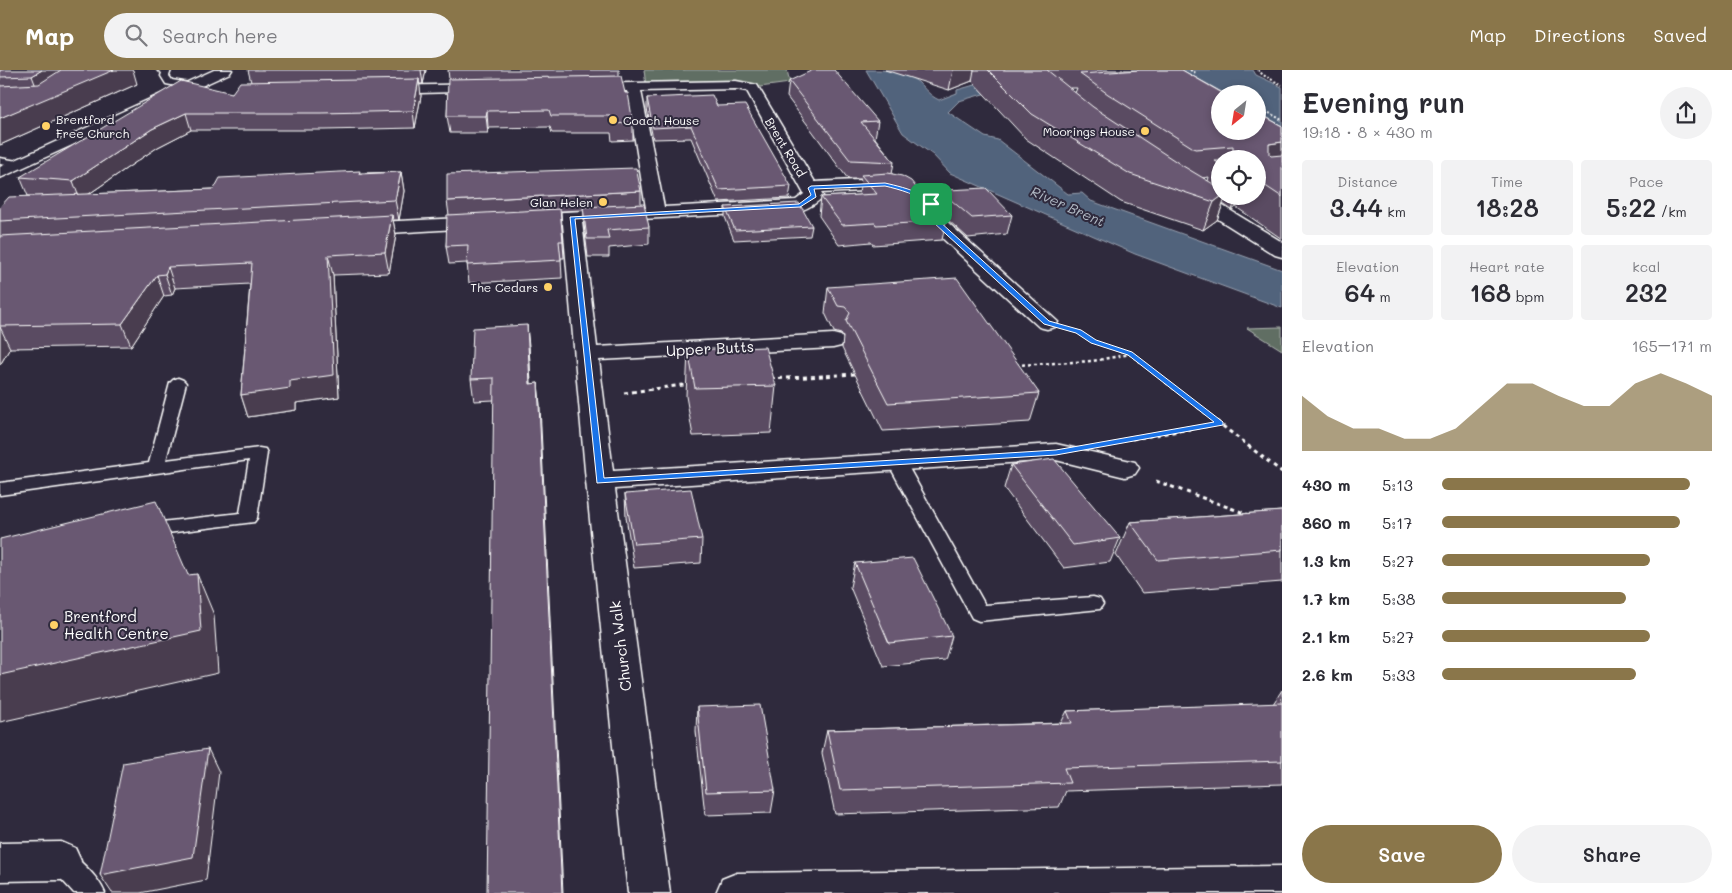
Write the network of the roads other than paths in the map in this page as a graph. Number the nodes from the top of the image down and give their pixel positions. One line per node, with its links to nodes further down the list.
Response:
1 (166, 70): 5 (lane)
2 (225, 70): 5 (street)
3 (644, 70): 4 (street)
4 (640, 86): 6 (street); 14 (street, Brent Road); 15 (street)
5 (190, 87): 9 (street); 11 (street)
6 (574, 87)
7 (504, 88): 8 (street)
8 (369, 90)
9 (217, 91)
10 (0, 161): 11 (lane)
11 (18, 164): 12 (street)
12 (0, 173)
13 (1204, 184): 18 (street)
14 (811, 188): 15 (street, Brent Road); 19 (street)
15 (656, 214): 16 (street)
16 (572, 218): 17 (street); 21 (street)
17 (335, 231)
18 (1282, 251)
19 (1047, 322)
20 (833, 341): 21 (street, Upper Butts)
21 (588, 354): 26 (street, Church Walk)
22 (178, 383): 24 (lane)
23 (896, 461): 25 (street); 26 (street); 29 (lane)
24 (156, 467): 27 (lane); 28 (lane)
25 (1125, 468)
26 (600, 481): 34 (street, Church Walk)
27 (0, 490)
28 (129, 532)
29 (1093, 604)
30 (61, 861): 31 (street); 33 (lane)
31 (0, 862)
32 (1282, 885): 35 (street)
33 (92, 893)
34 (649, 893)
35 (737, 893)

